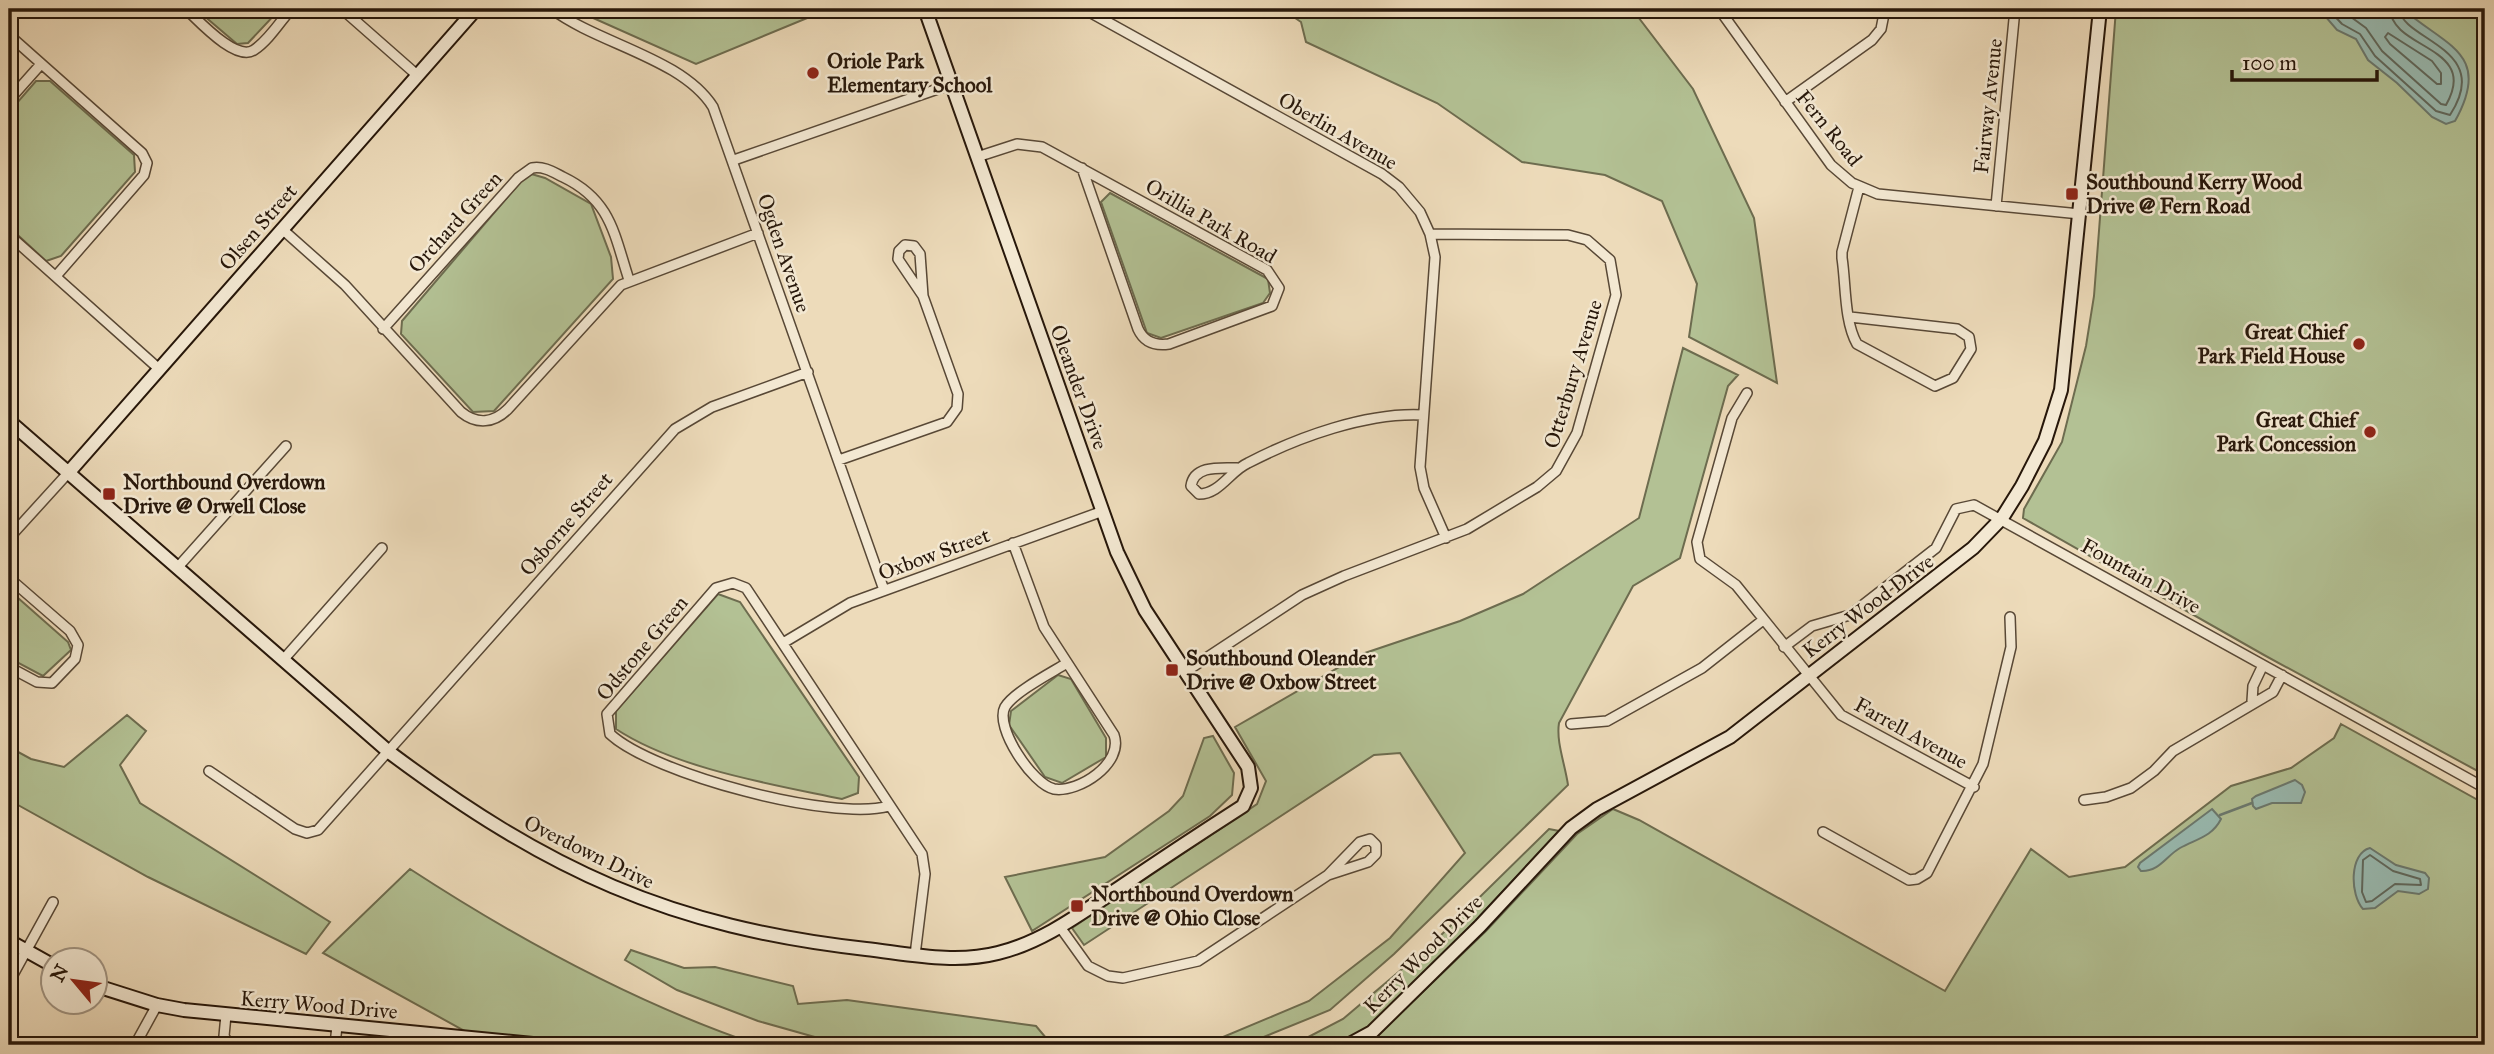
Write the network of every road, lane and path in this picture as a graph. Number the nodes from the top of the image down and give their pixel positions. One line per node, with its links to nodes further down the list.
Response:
1 (186, 9): 2 (street)
2 (292, 9)
3 (342, 9): 14 (street)
4 (476, 9): 14 (street, Olsen Street)
5 (552, 9): 19 (street, Ogden Avenue)
6 (925, 9): 15 (street, Oleander Drive)
7 (1084, 9): 26 (street, Oberlin Avenue)
8 (1719, 9): 17 (street, Fern Road)
9 (1885, 9): 17 (street)
10 (2015, 9): 22 (street, Fairway Avenue)
11 (2100, 9): 23 (street, Kerry Wood Drive)
12 (9, 35): 13 (street)
13 (41, 64): 16 (street); 28 (street)
14 (417, 75): 24 (street, Olsen Street)
15 (952, 84): 18 (street, Oleander Drive); 19 (street)
16 (9, 100)
17 (1786, 102): 21 (street, Fern Road)
18 (977, 157): 20 (street, Orillia Park Road); 42 (street, Oleander Drive)
19 (734, 160): 25 (street, Ogden Avenue)
20 (1082, 168): 20 (street, Orillia Park Road)
21 (1859, 187): 22 (street, Fern Road); 31 (street)
22 (1996, 206): 23 (street, Fern Road)
23 (2080, 214): 43 (street, Kerry Wood Drive)
24 (282, 229): 32 (street); 33 (street, Olsen Street)
25 (758, 233): 29 (street); 34 (street, Ogden Avenue)
26 (1430, 234): 36 (street, Oberlin Avenue); 45 (street, Otterbury Avenue)
27 (9, 235): 28 (street)
28 (56, 276): 33 (street)
29 (629, 280): 32 (street); 32 (street, Orchard Green)
30 (923, 296): 30 (street); 39 (street)
31 (1850, 317): 31 (street)
32 (383, 329)
33 (159, 368): 41 (street, Olsen Street)
34 (808, 372): 39 (street, Ogden Avenue); 64 (street, Osborne Street)
35 (1747, 393): 52 (street, Farrell Avenue)
36 (1423, 415): 40 (street); 45 (street, Oberlin Avenue)
37 (9, 421): 41 (street, Overdown Drive)
38 (286, 446): 48 (street)
39 (839, 460): 50 (street, Ogden Avenue)
40 (1237, 468): 40 (street)
41 (69, 472): 44 (street); 48 (street, Overdown Drive)
42 (1103, 511): 46 (street, Oxbow Street); 59 (street, Oleander Drive)
43 (2002, 518): 54 (street, Fountain Drive); 57 (street, Fountain Drive); 61 (street, Kerry Wood Drive)
44 (9, 538)
45 (1446, 538): 59 (street, Otterbury Avenue)
46 (1013, 544): 50 (street, Oxbow Street); 56 (street)
47 (382, 548): 55 (street)
48 (178, 567): 55 (street, Overdown Drive)
49 (9, 578): 58 (street)
50 (884, 590): 53 (street, Oxbow Street)
51 (2010, 617): 67 (street)
52 (1763, 620): 54 (street, Farrell Avenue); 63 (street)
53 (783, 643): 70 (street, Odstone Green); 70 (street, Odstone Green)
54 (1784, 647): 61 (street, Farrell Avenue)
55 (283, 660): 64 (street, Overdown Drive)
56 (1067, 663): 56 (street)
57 (2263, 665): 60 (street, Fountain Drive); 62 (street)
58 (9, 667)
59 (1185, 672): 65 (street, Oleander Drive)
60 (2282, 675): 62 (street); 68 (street, Fountain Drive)
61 (1807, 676): 67 (street, Farrell Avenue); 88 (street, Kerry Wood Drive)
62 (2252, 701): 69 (street)
63 (1571, 724)
64 (389, 752): 66 (street, Osborne Street); 77 (street, Overdown Drive)
65 (1241, 757): 74 (street, Overdown Drive)
66 (209, 771)
67 (1973, 787): 71 (street)
68 (2485, 788)
69 (2084, 800)
70 (889, 806): 77 (street, Odstone Green)
71 (1823, 832)
72 (1328, 875): 72 (street); 74 (street)
73 (52, 902): 76 (street)
74 (1060, 927): 77 (street, Overdown Drive)
75 (9, 941): 76 (street)
76 (26, 951): 78 (street); 79 (street)
77 (915, 955)
78 (38, 957)
79 (9, 982)
80 (108, 989): 81 (street, Kerry Wood Drive)
81 (157, 1005): 82 (street, Kerry Wood Drive); 84 (street)
82 (226, 1015): 83 (street, Kerry Wood Drive); 85 (street)
83 (337, 1026): 86 (street); 87 (street, Kerry Wood Drive)
84 (135, 1045)
85 (229, 1045)
86 (335, 1045)
87 (543, 1045)
88 (1348, 1045)

